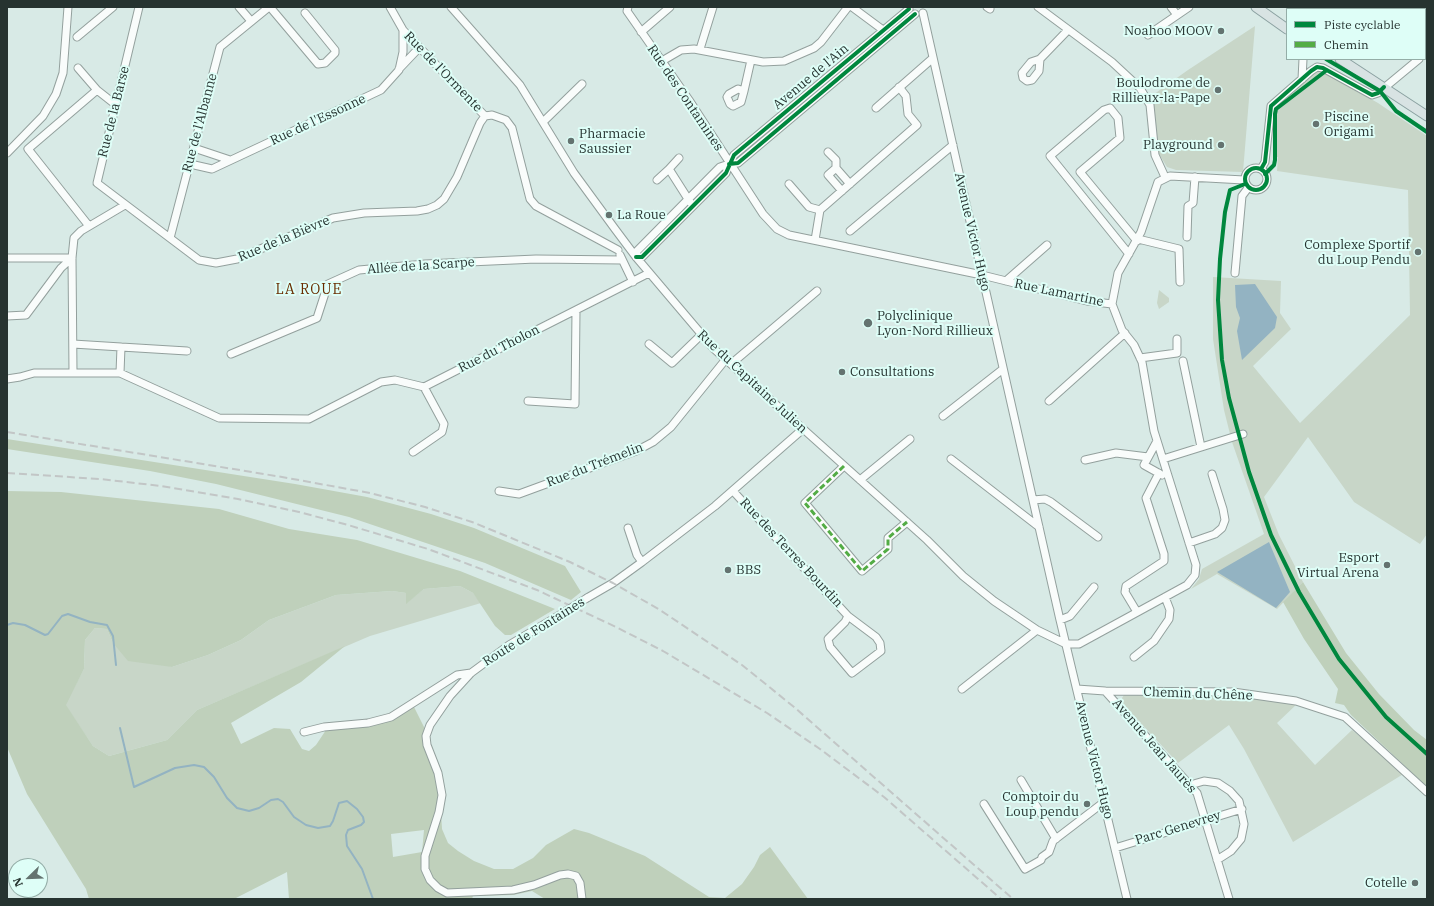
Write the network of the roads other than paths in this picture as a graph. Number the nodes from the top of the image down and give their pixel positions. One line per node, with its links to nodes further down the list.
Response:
1 (68, 7): 54 (street)
2 (113, 7): 28 (street)
3 (139, 7): 46 (street, Rue de la Barse)
4 (239, 7): 21 (street)
5 (270, 7): 19 (street); 21 (street, Rue de l'Albanne)
6 (390, 7): 23 (street, Rue de l'Ormente)
7 (451, 7): 50 (street, Rue du Capitaine Julien)
8 (670, 7): 26 (street)
9 (713, 7): 30 (street)
10 (848, 7): 32 (street)
11 (852, 7): 24 (street)
12 (1038, 7): 25 (street)
13 (1171, 7): 20 (street)
14 (1189, 7): 20 (street)
15 (1256, 7): 22 (main road)
16 (628, 9): 26 (street, Rue des Contamines)
17 (911, 10): 18 (street); 24 (street, Avenue de l'Ain); 58 (street, Avenue de l'Ain)
18 (925, 10): 31 (street, Avenue Victor Hugo)
19 (305, 13)
20 (1177, 15): 27 (street)
21 (251, 21): 52 (street, Rue de l'Albanne)
22 (1286, 28)
23 (403, 30): 29 (street, Rue de l'Ormente); 39 (street)
24 (883, 30): 58 (street, Avenue de l'Ain)
25 (1068, 30): 33 (street); 63 (street)
26 (641, 32): 37 (street, Rue des Contamines)
27 (1148, 35)
28 (77, 37)
29 (419, 48): 39 (street, Rue de l'Essonne); 48 (street, Rue de l'Ormente)
30 (700, 50): 32 (street); 37 (street)
31 (933, 58): 42 (street); 51 (street, Avenue Victor Hugo)
32 (751, 60): 45 (street)
33 (1040, 60)
34 (1303, 60): 40 (street)
35 (1341, 60): 43 (main road)
36 (1418, 60): 43 (street)
37 (662, 61): 58 (street, Rue des Contamines)
38 (78, 68): 44 (street)
39 (399, 70): 56 (street, Rue de l'Essonne)
40 (1302, 79): 43 (street); 61 (street)
41 (582, 84): 50 (street)
42 (899, 87): 47 (street); 69 (street)
43 (1382, 89): 49 (main road)
44 (97, 90): 46 (street); 76 (street)
45 (744, 91)
46 (116, 105): 73 (street, Rue de la Barse)
47 (876, 108)
48 (484, 116): 79 (street, Rue de la Bièvre); 84 (street)
49 (1427, 116)
50 (544, 121): 82 (street, Rue du Capitaine Julien)
51 (953, 144): 77 (street); 92 (street, Avenue Victor Hugo)
52 (194, 148): 56 (street); 57 (street, Rue de l'Albanne)
53 (828, 152): 59 (street)
54 (7, 154)
55 (679, 158): 60 (street)
56 (230, 160): 57 (street, Rue de l'Essonne)
57 (190, 164): 79 (street, Rue de l'Albanne)
58 (729, 164): 72 (street); 74 (street, Avenue de l'Ain); 80 (street, Rue des Contamines)
59 (836, 168): 69 (street); 71 (street)
60 (669, 169): 65 (street); 72 (street)
61 (1261, 169): 67 (street); 70 (street)
62 (1080, 172): 66 (street); 66 (street); 81 (street)
63 (1165, 177): 64 (street); 81 (street)
64 (1195, 177): 67 (street); 78 (street)
65 (658, 180)
66 (1069, 180): 85 (street)
67 (1244, 180): 70 (street)
68 (789, 184): 75 (street)
69 (850, 184): 71 (street)
70 (1248, 188): 91 (street)
71 (842, 191): 75 (street)
72 (688, 199): 74 (street); 86 (street)
73 (125, 205): 76 (street); 79 (street, Rue de la Bièvre)
74 (692, 206): 86 (street, Avenue de l'Ain)
75 (820, 210): 80 (street)
76 (89, 226): 88 (street)
77 (850, 231)
78 (1186, 236)
79 (170, 238)
80 (815, 240): 92 (street, Rue des Contamines)
81 (1137, 240): 85 (street); 95 (street)
82 (624, 241): 84 (street); 86 (street, Rue du Capitaine Julien)
83 (1047, 245): 93 (street, Rue Lamartine)
84 (618, 250): 89 (street)
85 (1129, 254): 97 (street)
86 (636, 257): 90 (street, Rue du Capitaine Julien)
87 (7, 258): 88 (street)
88 (72, 258): 99 (street); 103 (street)
89 (622, 260): 94 (street); 107 (street, Allée de la Scarpe)
90 (649, 273): 94 (street, Rue du Tholon); 101 (street, Rue du Capitaine Julien)
91 (1234, 273)
92 (982, 275): 93 (street, Rue Lamartine); 111 (street, Avenue Victor Hugo)
93 (1006, 281): 97 (street, Rue Lamartine)
94 (633, 282): 98 (street, Rue du Tholon)
95 (1180, 282)
96 (817, 291): 110 (street, Rue du Trémelin)
97 (1112, 304): 100 (street)
98 (576, 311): 115 (street, Rue du Tholon); 117 (street)
99 (7, 316)
100 (1125, 333): 108 (street); 116 (street)
101 (701, 335): 104 (street); 110 (street, Rue du Capitaine Julien)
102 (1177, 339): 108 (street)
103 (73, 344): 105 (street); 112 (street)
104 (649, 344)
105 (121, 347): 106 (street); 113 (street)
106 (187, 351)
107 (231, 354)
108 (1140, 358): 122 (street)
109 (1183, 361): 123 (street)
110 (728, 362): 119 (street, Rue du Capitaine Julien); 134 (street, Rue du Trémelin)
111 (1003, 369): 118 (street); 136 (street, Avenue Victor Hugo)
112 (73, 372): 113 (street); 114 (street)
113 (120, 373): 115 (street)
114 (7, 379)
115 (424, 387): 124 (street)
116 (1048, 401)
117 (528, 402)
118 (943, 416)
119 (803, 429): 129 (street, Rue du Capitaine Julien); 135 (street, Route de Fontaines)
120 (1243, 434): 123 (street)
121 (910, 439): 133 (street)
122 (1158, 441): 125 (street); 127 (street)
123 (1201, 447): 127 (street)
124 (413, 452)
125 (1148, 457): 128 (street); 130 (street)
126 (951, 459): 138 (street)
127 (1163, 459): 132 (street)
128 (1085, 460)
129 (844, 466): 133 (street, Rue du Capitaine Julien); 137 (street)
130 (1159, 473): 132 (street); 145 (street)
131 (1212, 474): 141 (street)
132 (1168, 478): 141 (street)
133 (860, 480): 137 (street, Rue du Capitaine Julien)
134 (499, 491)
135 (733, 491): 142 (street, Route de Fontaines); 146 (street, Rue des Terres Bourdin)
136 (1033, 500): 138 (street, Avenue Victor Hugo); 140 (street)
137 (907, 522): 148 (street, Rue du Capitaine Julien)
138 (1039, 527): 147 (street, Avenue Victor Hugo)
139 (628, 528): 142 (street)
140 (1098, 537)
141 (1189, 543): 144 (street)
142 (642, 562): 151 (street, Route de Fontaines, bridge)
143 (1094, 587): 147 (street)
144 (1165, 597): 145 (street); 150 (street)
145 (1137, 612): 149 (street)
146 (848, 616): 146 (street, Rue des Terres Bourdin)
147 (1060, 620): 149 (street, Avenue Victor Hugo)
148 (1037, 630): 149 (street, Rue du Capitaine Julien); 152 (street)
149 (1066, 644): 153 (street, Avenue Victor Hugo)
150 (1134, 657)
151 (471, 673): 155 (street); 166 (street, Route de Fontaines)
152 (962, 689)
153 (1077, 689): 154 (street, Avenue Jean Jaurès); 159 (street, Avenue Victor Hugo)
154 (1105, 691): 157 (street, Avenue Jean Jaurès); 158 (street, Chemin du Chêne)
155 (304, 732)
156 (1021, 780): 163 (street)
157 (1190, 785): 161 (street); 162 (street, Avenue Jean Jaurès)
158 (1427, 792)
159 (1104, 802): 163 (street); 164 (street, Avenue Victor Hugo)
160 (984, 804): 163 (street)
161 (1242, 809): 162 (street, Parc Genevrey); 165 (street)
162 (1205, 820): 164 (street, Parc Genevrey); 165 (street, Avenue Jean Jaurès)
163 (1056, 839)
164 (1115, 848): 167 (street, Avenue Victor Hugo)
165 (1217, 860): 168 (street, Avenue Jean Jaurès)
166 (582, 899)
167 (1127, 899)
168 (1229, 899)

